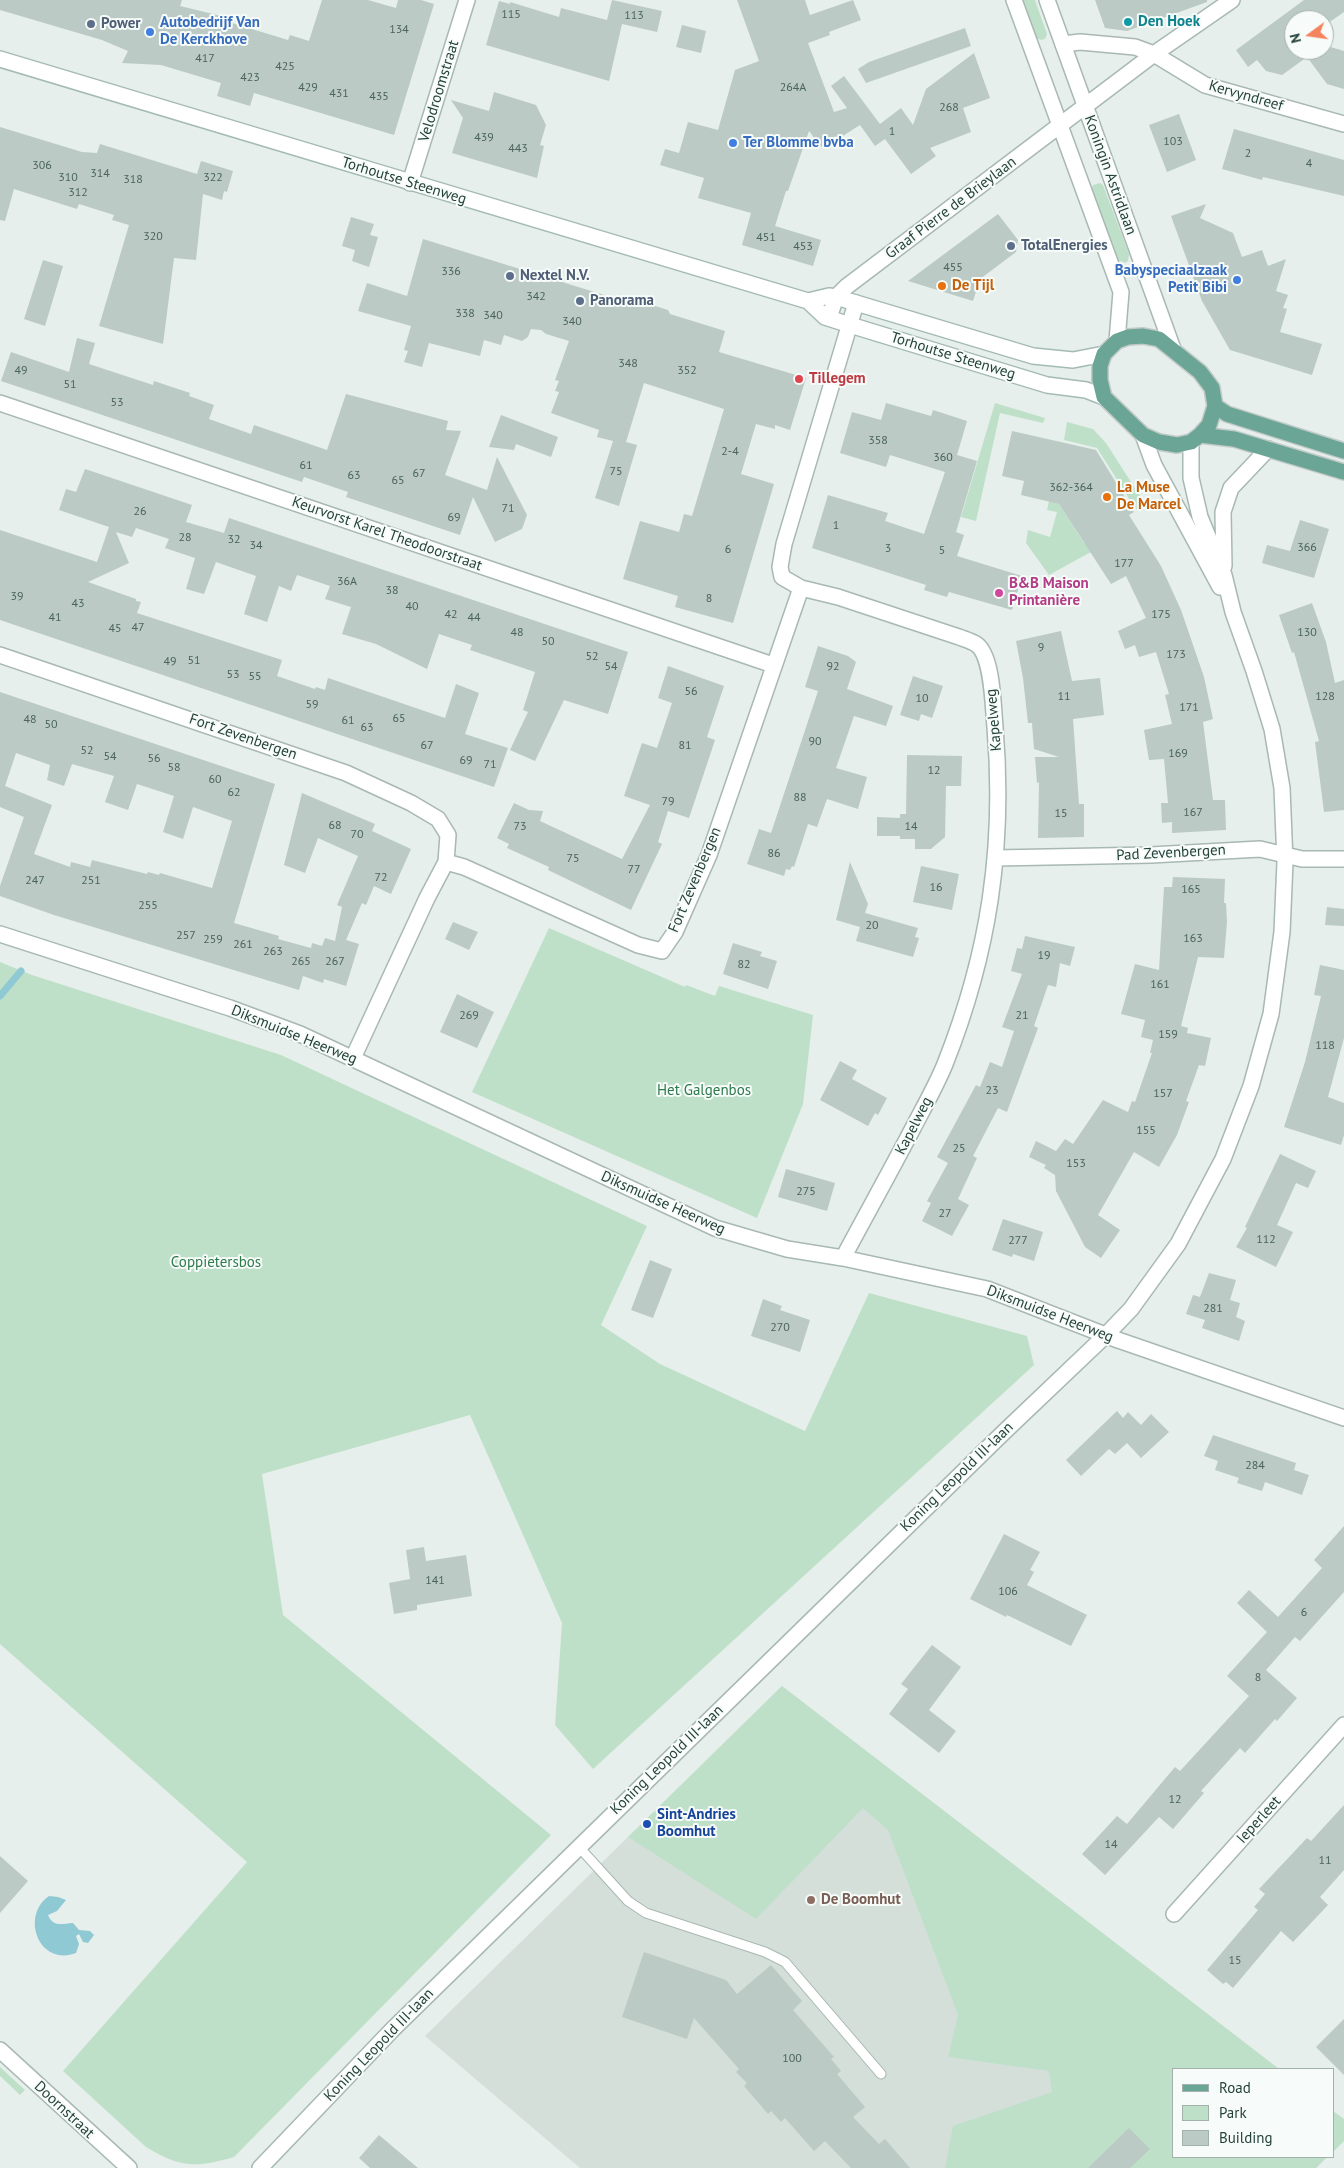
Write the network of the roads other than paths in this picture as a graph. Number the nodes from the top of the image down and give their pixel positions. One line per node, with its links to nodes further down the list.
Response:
1 (467, 0): 11 (street, Velodroomstraat)
2 (1014, 0): 10 (street, Koningin Astridlaan)
3 (1047, 0): 5 (street, Koningin Astridlaan)
4 (1232, 0): 6 (street)
5 (1063, 44): 6 (street, Kervyndreef); 8 (street, Koningin Astridlaan)
6 (1154, 54): 8 (street, Graaf Pierre de Brieylaan); 9 (street, Kervyndreef)
7 (0, 59): 11 (street, Torhoutse Steenweg)
8 (1086, 107): 10 (street, Graaf Pierre de Brieylaan); 18 (street, Koningin Astridlaan)
9 (1344, 124)
10 (1061, 126): 12 (street, Graaf Pierre de Brieylaan); 17 (street, Koningin Astridlaan)
11 (410, 183): 13 (street, Torhoutse Steenweg)
12 (836, 297): 13 (street, Torhoutse Steenweg); 14 (street, Torhoutse Steenweg); 15 (street)
13 (808, 301): 15 (street, Torhoutse Steenweg)
14 (856, 303): 16 (street, Kapelweg); 19 (street, Torhoutse Steenweg)
15 (829, 318): 16 (street, Torhoutse Steenweg)
16 (850, 325): 20 (street, Torhoutse Steenweg); 29 (street, Kapelweg)
17 (1117, 341): 18 (main road); 19 (main road)
18 (1173, 349): 22 (main road)
19 (1104, 354): 20 (main road)
20 (1104, 397): 23 (main road)
21 (0, 403): 32 (street, Keurvorst Karel Theodoorstraat)
22 (1215, 406): 24 (main road); 26 (main road)
23 (1143, 435): 24 (main road); 30 (street, Koning Leopold III-laan)
24 (1196, 439): 25 (main road); 28 (street, Koning Leopold III-laan)
25 (1268, 449): 27 (main road); 28 (street)
26 (1344, 451)
27 (1344, 472)
28 (1224, 575): 30 (street, Koning Leopold III-laan)
29 (801, 588): 32 (street, Fort Zevenbergen); 34 (street, Kapelweg)
30 (1233, 612): 33 (street, Koning Leopold III-laan)
31 (0, 655): 36 (street, Fort Zevenbergen)
32 (773, 665): 36 (street, Fort Zevenbergen)
33 (1284, 854): 34 (street, Pad Zevenbergen); 35 (street, Pad Zevenbergen); 40 (street, Koning Leopold III-laan)
34 (996, 858): 39 (street, Kapelweg)
35 (1344, 859)
36 (446, 862): 38 (street, Fort Zevenbergen)
37 (0, 934): 38 (street, Diksmuidse Heerweg)
38 (353, 1058): 39 (street, Diksmuidse Heerweg)
39 (842, 1258): 40 (street, Diksmuidse Heerweg)
40 (1106, 1335): 41 (street, Diksmuidse Heerweg); 43 (street, Koning Leopold III-laan)
41 (1344, 1418)
42 (1344, 1725): 44 (street, Ieperleet)
43 (579, 1847): 46 (lane); 48 (street, Koning Leopold III-laan)
44 (1174, 1914)
45 (0, 2050): 47 (street, Doornstraat)
46 (881, 2074)
47 (129, 2168)
48 (260, 2168)

